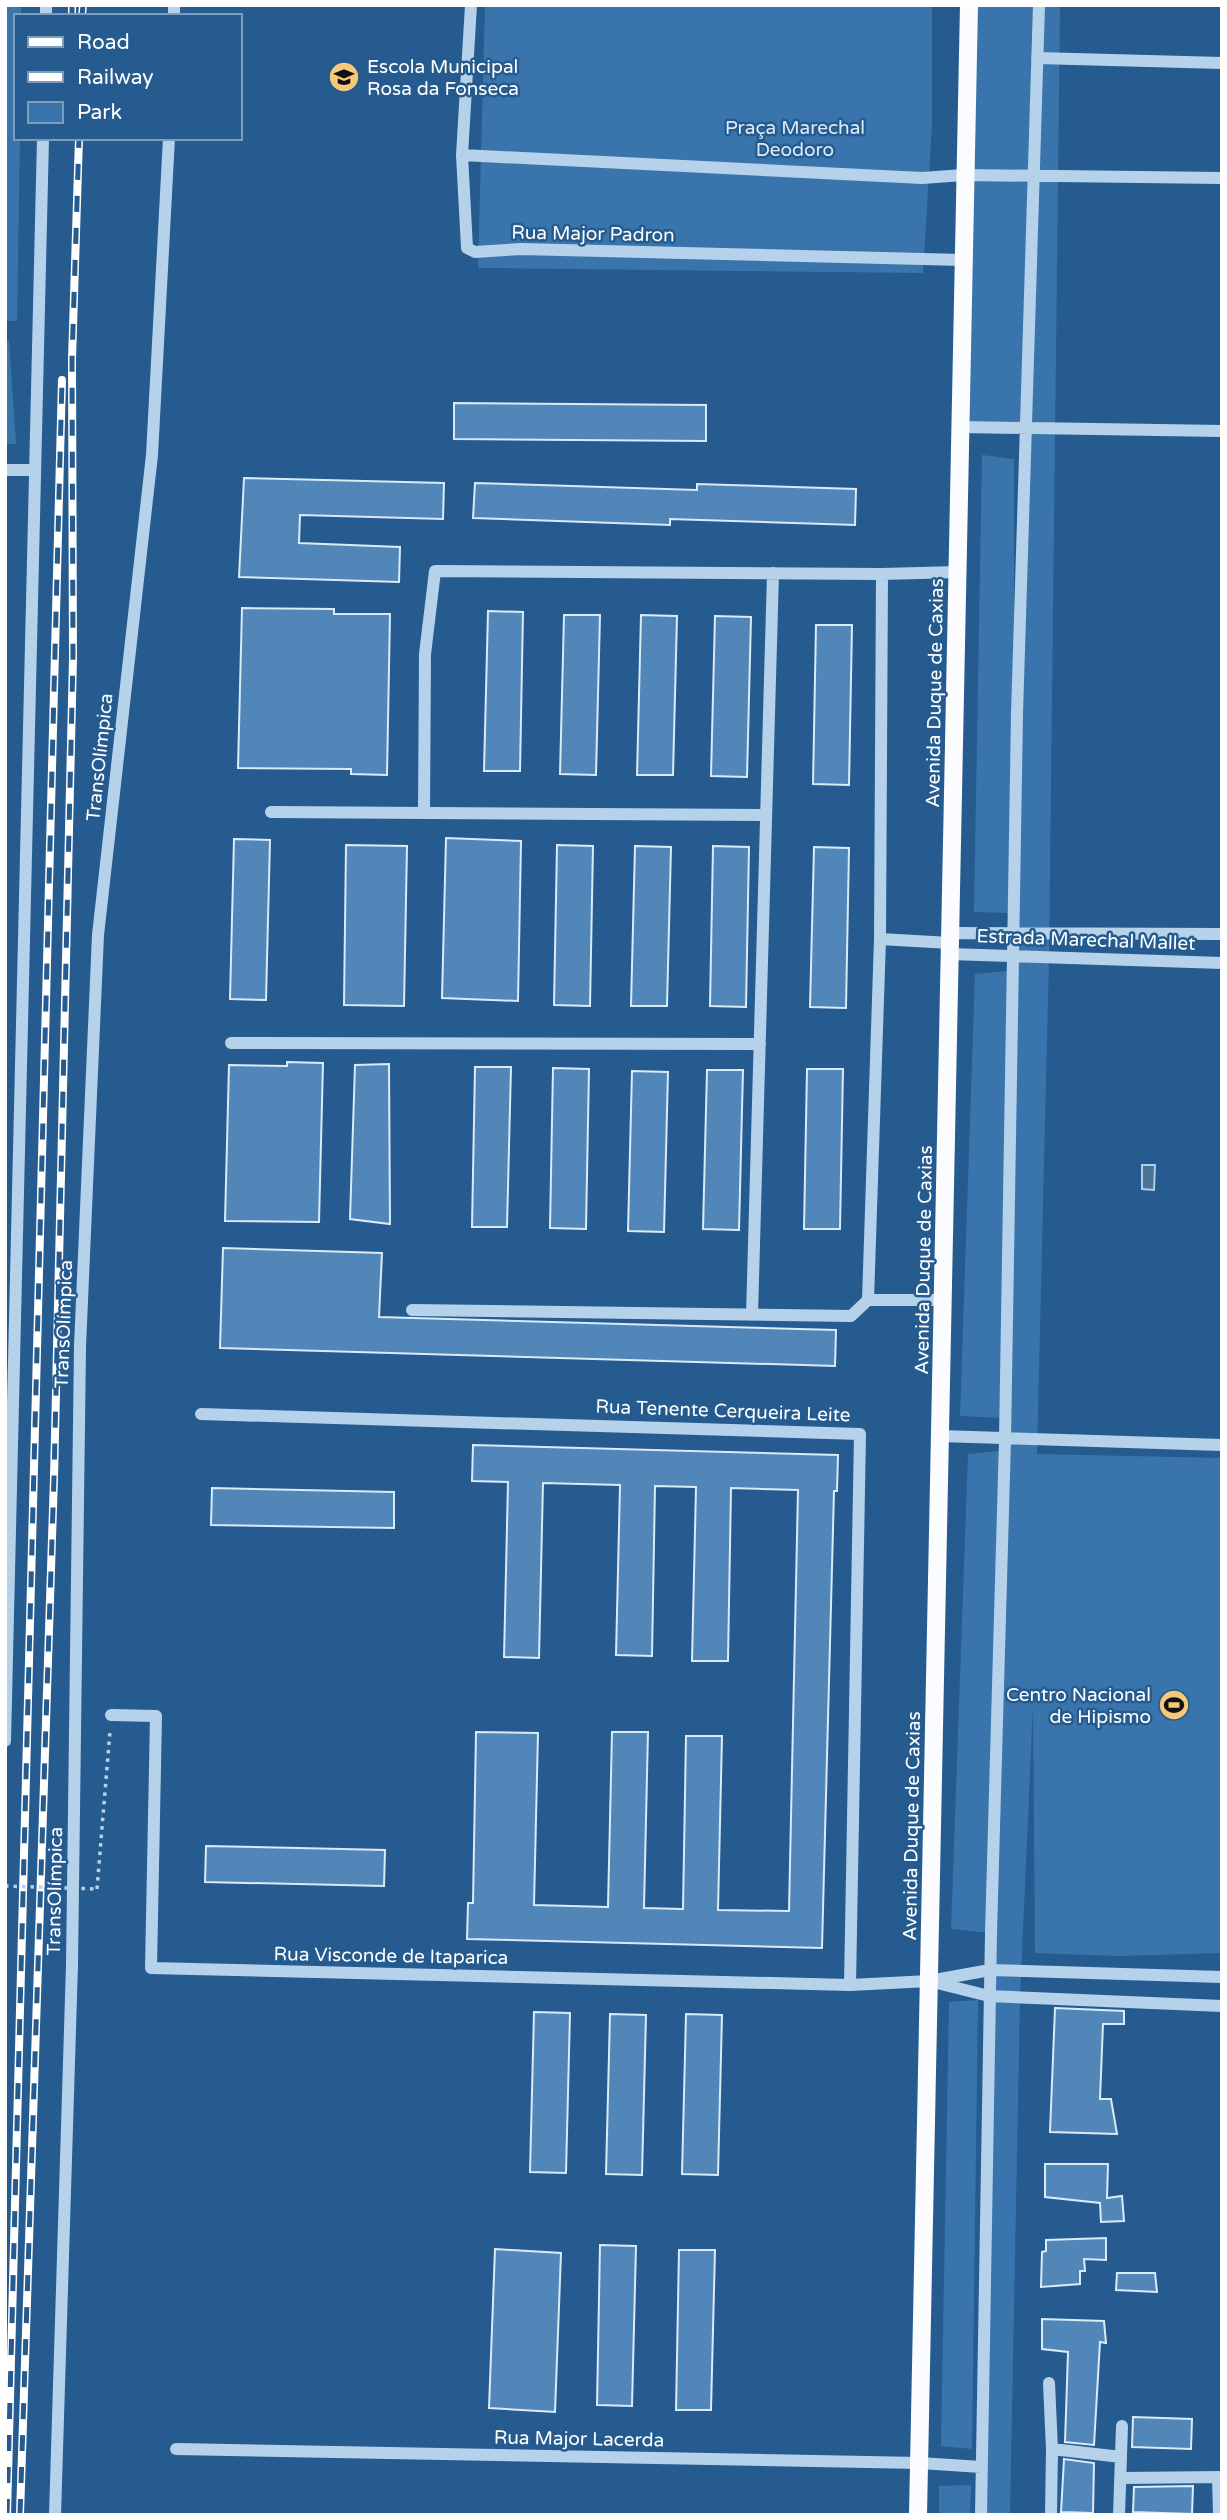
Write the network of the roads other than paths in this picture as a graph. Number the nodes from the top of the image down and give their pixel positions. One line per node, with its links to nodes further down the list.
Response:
1 (471, 5): 8 (street, Rua Major Padron)
2 (969, 5): 9 (main road, Avenida Duque de Caxias)
3 (1039, 5): 4 (street)
4 (1037, 58): 5 (street); 10 (street)
5 (1222, 63)
6 (43, 140): 17 (street)
7 (169, 140): 57 (street, TransOlímpica)
8 (462, 155): 9 (street); 12 (street, Rua Major Padron)
9 (964, 175): 10 (street); 12 (main road, Avenida Duque de Caxias)
10 (1034, 176): 11 (street); 14 (street)
11 (1222, 178)
12 (963, 260): 13 (main road, Avenida Duque de Caxias)
13 (960, 427): 14 (street); 18 (main road, Avenida Duque de Caxias)
14 (1026, 428): 15 (street); 24 (street)
15 (1222, 431)
16 (5, 470): 17 (street)
17 (35, 470): 41 (street)
18 (957, 572): 20 (street); 27 (main road, Avenida Duque de Caxias)
19 (773, 573): 20 (street); 22 (street); 23 (street)
20 (882, 575): 26 (street)
21 (271, 812): 22 (street)
22 (424, 813): 23 (street)
23 (766, 815): 31 (street)
24 (1013, 931): 25 (street, Estrada Marechal Mallet); 27 (street, Estrada Marechal Mallet); 28 (street)
25 (1222, 933)
26 (880, 939): 27 (street); 32 (street)
27 (950, 943): 28 (street, Estrada Marechal Mallet); 33 (main road, Avenida Duque de Caxias)
28 (1012, 957): 29 (street, Estrada Marechal Mallet); 38 (street)
29 (1222, 962)
30 (231, 1043): 31 (street)
31 (760, 1044): 35 (street)
32 (868, 1300): 33 (street); 35 (street)
33 (943, 1300): 37 (main road, Avenida Duque de Caxias)
34 (412, 1310): 35 (street)
35 (752, 1315)
36 (201, 1414): 45 (street, Rua Tenente Cerqueira Leite)
37 (940, 1436): 38 (street); 44 (main road, Avenida Duque de Caxias)
38 (1005, 1440): 39 (street); 42 (street)
39 (1222, 1445)
40 (111, 1715): 45 (street, Rua Visconde de Itaparica)
41 (5, 1741)
42 (990, 1970): 43 (street, Rua Visconde de Itaparica); 44 (street, Rua Visconde de Itaparica); 46 (street)
43 (1222, 1977)
44 (929, 1981): 45 (street, Rua Visconde de Itaparica); 46 (street, Rua Visconde de Itaparica); 53 (main road, Avenida Duque de Caxias)
45 (850, 1985)
46 (989, 1996): 47 (street, Rua Visconde de Itaparica); 54 (street)
47 (1222, 2006)
48 (1049, 2383): 51 (street)
49 (1122, 2426): 52 (street)
50 (176, 2449): 53 (street, Rua Major Lacerda)
51 (1052, 2449): 52 (street); 60 (street)
52 (1121, 2457): 56 (street)
53 (920, 2462): 54 (street, Rua Major Lacerda); 58 (main road, Avenida Duque de Caxias)
54 (981, 2467): 59 (street)
55 (1220, 2477): 56 (street); 62 (street)
56 (1121, 2478): 61 (street)
57 (55, 2515)
58 (919, 2515)
59 (981, 2515)
60 (1051, 2515)
61 (1119, 2515)
62 (1219, 2515)

